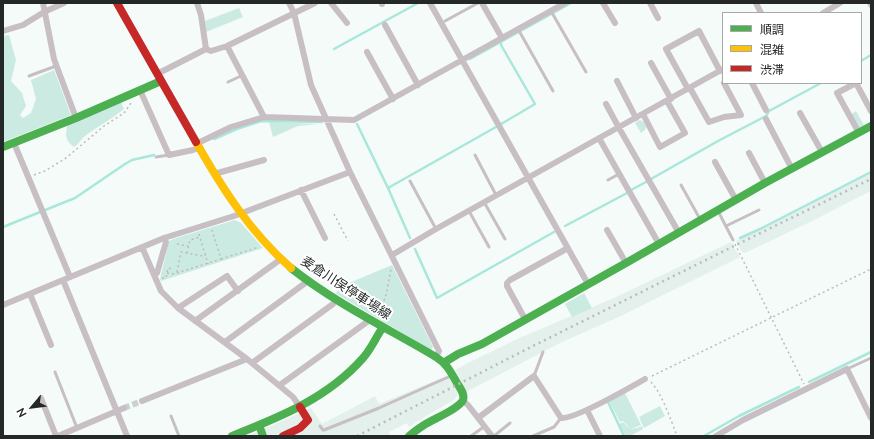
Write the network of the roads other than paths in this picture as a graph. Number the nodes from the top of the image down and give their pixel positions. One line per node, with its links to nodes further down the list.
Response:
1 (43, 3): 18 (street)
2 (64, 3): 18 (street)
3 (117, 3): 39 (street, 麦倉川俣停車場線)
4 (197, 3): 30 (street)
5 (289, 3): 20 (street)
6 (315, 3): 20 (street)
7 (331, 3): 24 (street)
8 (430, 3): 32 (street)
9 (478, 3): 22 (lane)
10 (482, 3): 28 (street)
11 (565, 3): 17 (street)
12 (604, 3): 23 (street)
13 (650, 3): 21 (street)
14 (756, 3): 19 (street)
15 (840, 3): 16 (street)
16 (832, 5)
17 (551, 11): 26 (street); 36 (lane)
18 (44, 12): 27 (street); 34 (street)
19 (760, 12)
20 (294, 13): 29 (street); 60 (street)
21 (658, 18)
22 (445, 21)
23 (614, 23)
24 (346, 24)
25 (385, 25): 46 (street)
26 (518, 29): 28 (street); 48 (lane)
27 (3, 31)
28 (502, 38): 32 (street)
29 (228, 46): 30 (street); 37 (street)
30 (206, 49): 39 (street)
31 (367, 52): 50 (street)
32 (462, 60): 46 (street); 80 (street)
33 (652, 63): 51 (street)
34 (56, 66): 38 (lane); 58 (street)
35 (721, 71): 47 (street); 47 (street)
36 (586, 72)
37 (242, 75): 41 (lane); 57 (street)
38 (29, 76)
39 (159, 77): 49 (street); 67 (street, 麦倉川俣停車場線)
40 (616, 80): 59 (street)
41 (228, 82)
42 (725, 84): 47 (street)
43 (753, 84): 53 (street)
44 (854, 84): 64 (street)
45 (857, 84): 54 (street)
46 (418, 85): 50 (street)
47 (689, 89): 51 (street)
48 (553, 91)
49 (136, 92): 58 (street); 71 (street)
50 (393, 99): 60 (street)
51 (669, 100): 56 (street); 56 (street)
52 (606, 104): 63 (street)
53 (766, 110)
54 (871, 111)
55 (800, 113): 69 (street)
56 (643, 114): 59 (street)
57 (264, 117): 60 (street); 67 (street)
58 (76, 118): 66 (street)
59 (636, 118): 63 (street)
60 (326, 119): 77 (street)
61 (766, 119): 76 (street)
62 (871, 126): 64 (street)
63 (619, 128): 65 (street); 97 (street)
64 (859, 132): 69 (street)
65 (599, 138): 79 (street); 80 (street)
66 (14, 143): 68 (street); 110 (street)
67 (198, 146): 71 (street); 78 (street, 麦倉川俣停車場線)
68 (3, 147)
69 (822, 152): 76 (street)
70 (749, 153): 83 (street)
71 (169, 155): 73 (lane)
72 (474, 155): 86 (lane)
73 (156, 157)
74 (264, 160): 78 (street)
75 (715, 162): 87 (street)
76 (792, 168): 83 (street)
77 (350, 172): 85 (street); 106 (street)
78 (214, 174): 92 (street, 麦倉川俣停車場線)
79 (619, 174): 81 (lane); 102 (street)
80 (528, 177): 86 (street); 105 (street)
81 (608, 180)
82 (410, 181): 95 (lane)
83 (765, 183): 87 (street)
84 (681, 185): 93 (lane)
85 (301, 190): 92 (street); 99 (street)
86 (496, 195): 88 (street)
87 (736, 200): 91 (street)
88 (484, 202): 90 (street); 100 (lane)
89 (758, 210): 94 (lane)
90 (469, 211): 95 (street); 104 (lane)
91 (718, 211): 93 (street); 94 (lane)
92 (241, 214): 98 (street); 107 (street, 麦倉川俣停車場線)
93 (701, 220): 97 (street)
94 (726, 226): 101 (lane)
95 (436, 229): 106 (street)
96 (607, 230): 108 (street)
97 (679, 233): 102 (street)
98 (164, 238): 103 (street); 109 (street)
99 (324, 238)
100 (505, 239)
101 (734, 240)
102 (659, 244): 108 (street)
103 (142, 247): 109 (street); 110 (street)
104 (490, 247)
105 (568, 248): 112 (street); 119 (street)
106 (392, 255): 125 (street)
107 (281, 259): 111 (street, 麦倉川俣停車場線); 113 (street)
108 (626, 263): 112 (street)
109 (155, 277): 117 (street)
110 (67, 278): 114 (street); 141 (street)
111 (308, 281): 115 (street, 麦倉川俣停車場線); 122 (street)
112 (588, 284): 119 (street)
113 (238, 291): 117 (street); 120 (street)
114 (30, 294): 116 (street); 123 (street)
115 (336, 300): 118 (street, 麦倉川俣停車場線); 127 (street)
116 (3, 305)
117 (178, 308): 120 (street)
118 (368, 319): 121 (street, 麦倉川俣停車場線); 134 (street)
119 (525, 319): 128 (street)
120 (195, 321): 122 (street)
121 (383, 327): 125 (street, 麦倉川俣停車場線); 138 (street)
122 (225, 342): 127 (street)
123 (50, 345)
124 (543, 352): 132 (lane)
125 (436, 357): 128 (street, 麦倉川俣停車場線)
126 (871, 358): 129 (lane)
127 (249, 361): 134 (street); 137 (street)
128 (445, 362): 131 (street, 麦倉川俣停車場線)
129 (847, 369): 145 (street); 162 (street)
130 (55, 372): 150 (lane)
131 (454, 375): 136 (street, 麦倉川俣停車場線); 148 (lane)
132 (534, 376): 143 (street); 144 (street)
133 (645, 379): 140 (street)
134 (280, 386): 138 (street)
135 (41, 398): 151 (street)
136 (463, 400): 143 (street); 157 (street)
137 (142, 401)
138 (300, 407): 147 (street); 156 (street)
139 (124, 408): 141 (street)
140 (587, 410): 144 (street); 161 (street)
141 (117, 411): 150 (street); 152 (street)
142 (171, 416): 153 (lane)
143 (478, 418): 149 (street)
144 (561, 418): 160 (lane)
145 (871, 418)
146 (510, 423): 159 (lane)
147 (259, 425): 154 (street); 155 (street)
148 (320, 426)
149 (485, 426): 158 (lane); 159 (street)
150 (77, 428): 151 (street)
151 (57, 436)
152 (127, 436)
153 (179, 436)
154 (234, 436)
155 (264, 436)
156 (283, 436)
157 (409, 436)
158 (471, 436)
159 (493, 436)
160 (533, 436)
161 (600, 436)
162 (716, 436)

